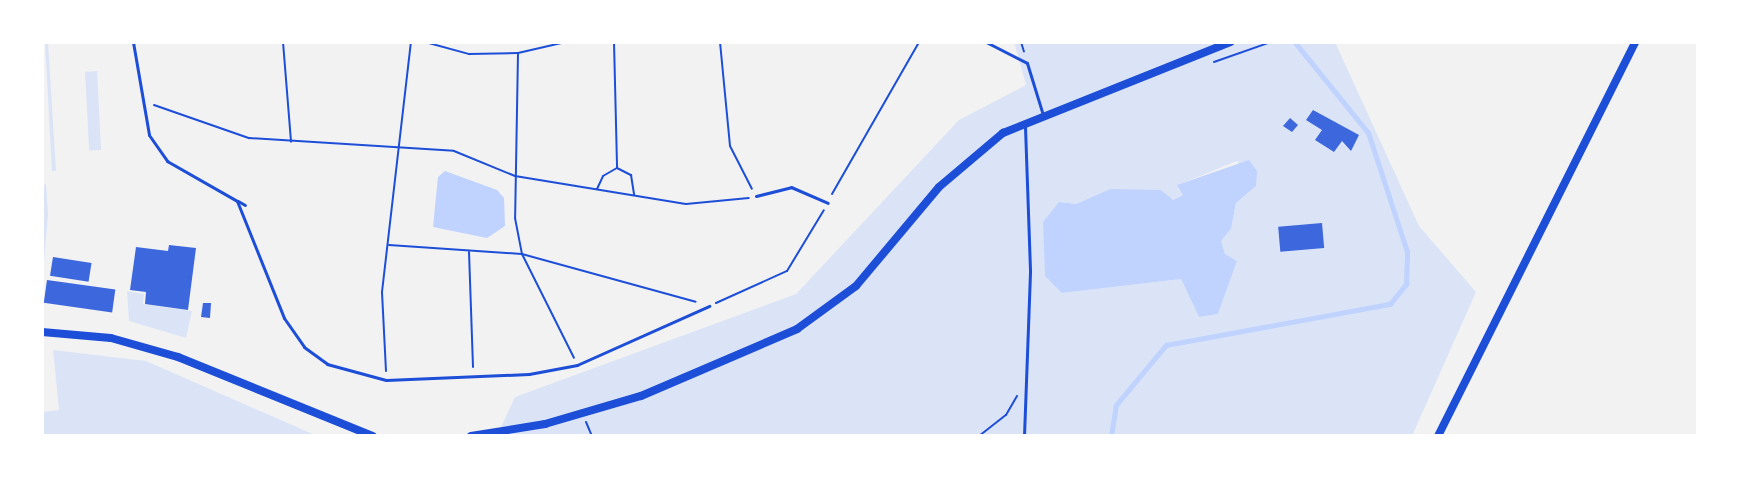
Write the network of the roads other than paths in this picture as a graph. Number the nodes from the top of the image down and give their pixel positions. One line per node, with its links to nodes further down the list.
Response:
1 (133, 42): 8 (lane)
2 (986, 42): 5 (lane)
3 (1231, 42): 5 (main road)
4 (1635, 42): 16 (street)
5 (1043, 115): 6 (main road)
6 (1025, 122): 14 (main road); 15 (lane)
7 (756, 196): 9 (lane)
8 (237, 201): 10 (lane); 11 (lane)
9 (828, 203)
10 (245, 205)
11 (709, 306)
12 (42, 332): 13 (main road)
13 (373, 436)
14 (471, 436)
15 (1024, 436)
16 (1438, 436)

